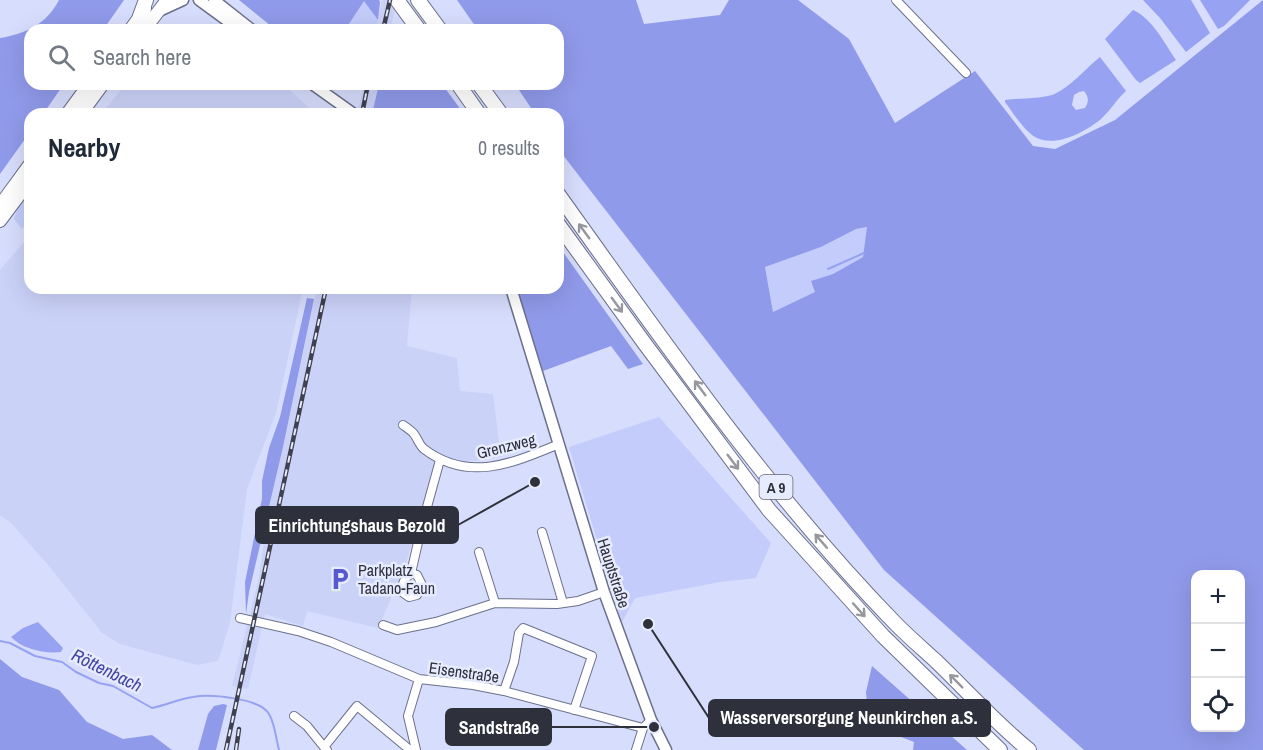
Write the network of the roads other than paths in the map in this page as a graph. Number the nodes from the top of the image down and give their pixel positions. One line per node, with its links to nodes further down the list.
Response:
1 (146, 0): 10 (highway)
2 (167, 0): 9 (main road)
3 (183, 0): 9 (main road)
4 (214, 0): 12 (main road)
5 (397, 0): 13 (highway)
6 (418, 0): 14 (highway)
7 (896, 0): 15 (street)
8 (197, 1): 11 (main road)
9 (156, 5): 10 (main road)
10 (142, 23)
11 (231, 24)
12 (244, 24)
13 (415, 24)
14 (436, 24)
15 (966, 73)
16 (85, 90): 23 (main road)
17 (99, 90): 24 (main road)
18 (321, 90): 22 (main road)
19 (329, 90): 22 (main road)
20 (462, 90): 26 (highway)
21 (483, 90): 27 (highway)
22 (336, 100): 25 (main road)
23 (71, 108)
24 (86, 108)
25 (346, 108)
26 (475, 108)
27 (497, 108)
28 (24, 172): 31 (main road)
29 (24, 189): 32 (main road)
30 (564, 202): 57 (highway, A 9, one-way to 30)
31 (0, 205)
32 (0, 221)
33 (564, 232): 56 (highway, A 9, one-way to 56)
34 (513, 294): 36 (main road, Hauptstraße)
35 (403, 425): 37 (street, Grenzweg)
36 (560, 444): 37 (street, Grenzweg); 41 (main road, Hauptstraße)
37 (440, 459): 40 (street)
38 (542, 532): 43 (street)
39 (479, 552): 42 (street)
40 (411, 573)
41 (604, 592): 43 (street); 50 (main road, Hauptstraße)
42 (495, 603): 43 (street); 45 (street)
43 (563, 603)
44 (240, 618): 46 (street, Eisenstraße)
45 (383, 625)
46 (419, 679): 47 (street, Eisenstraße); 53 (street)
47 (504, 691): 48 (street, Eisenstraße); 48 (street)
48 (574, 710): 50 (street, Eisenstraße)
49 (294, 716): 51 (street)
50 (647, 724): 54 (street); 55 (main road, Hauptstraße)
51 (325, 748): 52 (street)
52 (410, 750)
53 (416, 750)
54 (636, 750)
55 (666, 750)
56 (1000, 750)
57 (1029, 750)

